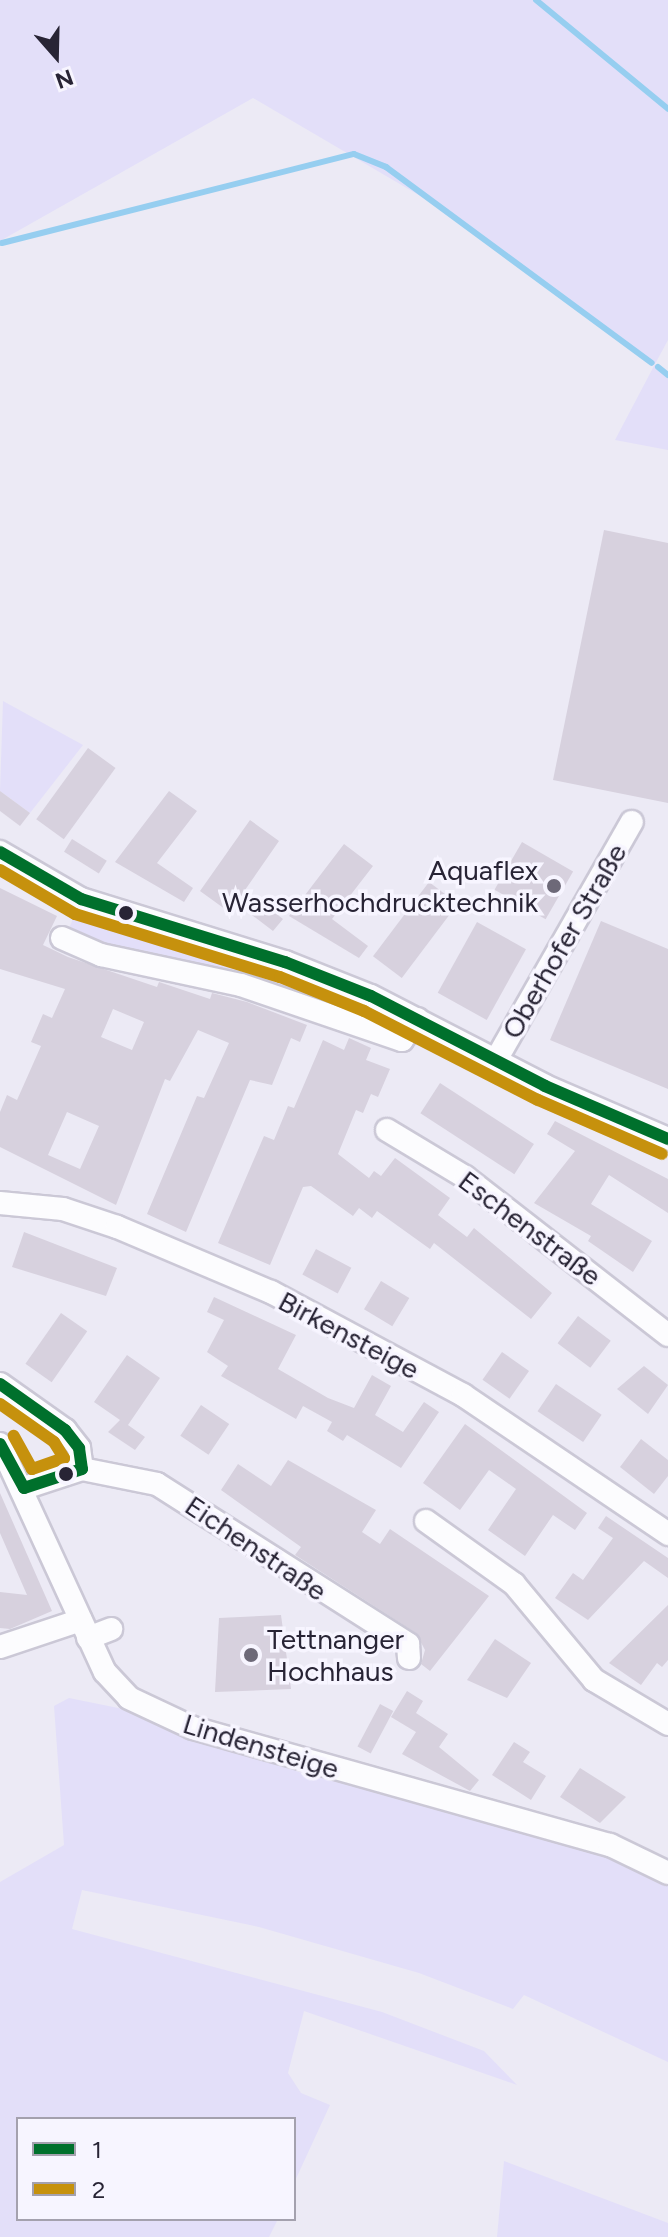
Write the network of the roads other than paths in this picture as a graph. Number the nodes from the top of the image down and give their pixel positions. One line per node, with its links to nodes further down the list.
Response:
1 (632, 822): 5 (street, Oberhofer Straße)
2 (0, 852): 4 (street, Oberhofer Straße)
3 (62, 938): 4 (street)
4 (417, 1019): 5 (street, Oberhofer Straße)
5 (496, 1060): 7 (street, Oberhofer Straße)
6 (387, 1130): 9 (street, Eschenstraße)
7 (668, 1139)
8 (0, 1203): 15 (street, Birkensteige)
9 (668, 1335)
10 (0, 1384): 12 (street)
11 (0, 1444): 13 (street, Lindensteige)
12 (82, 1469): 13 (street, Eichenstraße); 19 (street, Eichenstraße)
13 (24, 1488): 16 (street, Lindensteige)
14 (426, 1521): 20 (street)
15 (668, 1534)
16 (84, 1629): 17 (street); 18 (street); 21 (street, Lindensteige)
17 (111, 1629)
18 (0, 1647)
19 (409, 1658)
20 (668, 1724)
21 (668, 1873)

